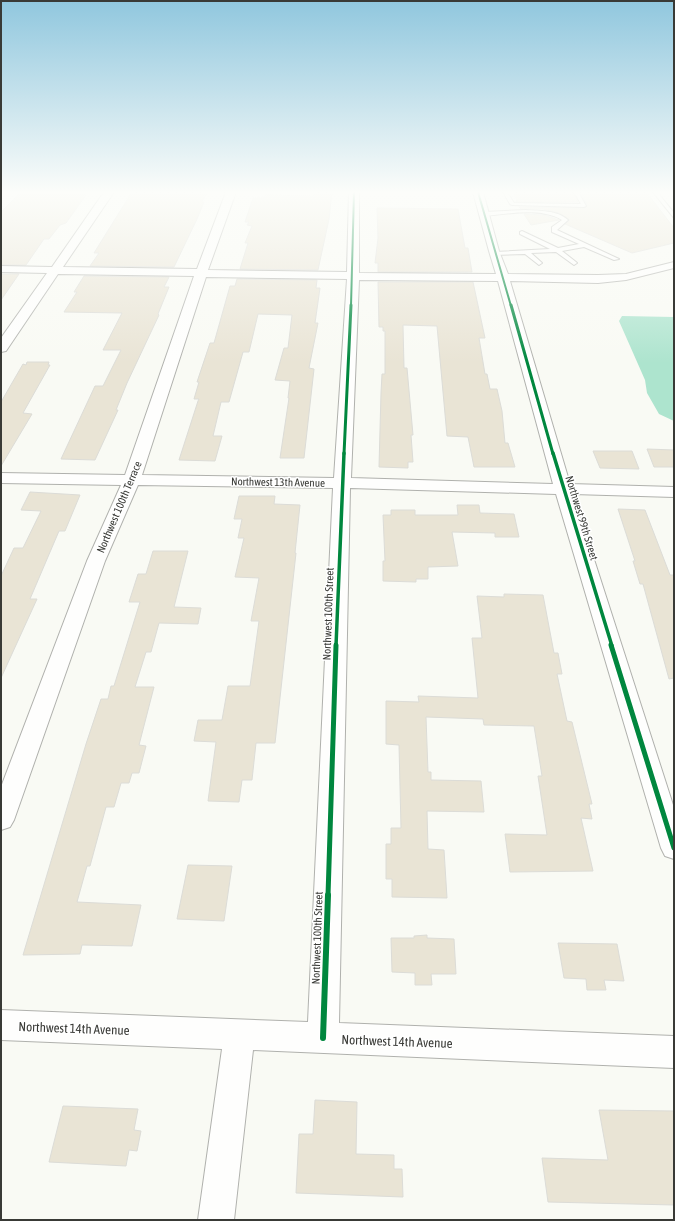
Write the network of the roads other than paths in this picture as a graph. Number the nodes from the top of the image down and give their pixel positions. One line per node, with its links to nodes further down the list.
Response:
1 (69, 249): 15 (street)
2 (210, 249): 16 (street, Northwest 100th Terrace)
3 (353, 249): 17 (street, Northwest 100th Street)
4 (494, 249): 9 (street, Northwest 99th Street)
5 (563, 249): 7 (lane)
6 (593, 249): 10 (lane)
7 (557, 250): 8 (lane); 12 (lane)
8 (527, 253): 9 (lane); 11 (lane)
9 (495, 254): 18 (street, Northwest 99th Street)
10 (616, 259)
11 (539, 263)
12 (574, 263)
13 (674, 265): 18 (street)
14 (1, 269): 15 (street)
15 (54, 270): 16 (street); 19 (street)
16 (201, 273): 17 (street); 21 (street, Northwest 100th Terrace)
17 (353, 276): 18 (street); 22 (street, Northwest 100th Street)
18 (503, 277): 23 (street, Northwest 99th Street)
19 (1, 348)
20 (1, 478): 21 (street, Northwest 13th Avenue)
21 (132, 480): 22 (street, Northwest 13th Avenue); 25 (street, Northwest 100th Terrace)
22 (342, 482): 23 (street, Northwest 13th Avenue); 29 (street, Northwest 100th Street)
23 (563, 489): 24 (street, Northwest 13th Avenue); 26 (street, Northwest 99th Street)
24 (674, 492)
25 (1, 820)
26 (674, 848)
27 (1, 1025): 28 (street, Northwest 14th Avenue)
28 (239, 1035): 29 (street, Northwest 14th Avenue); 31 (street)
29 (323, 1038): 30 (street, Northwest 14th Avenue)
30 (674, 1052)
31 (216, 1220)

